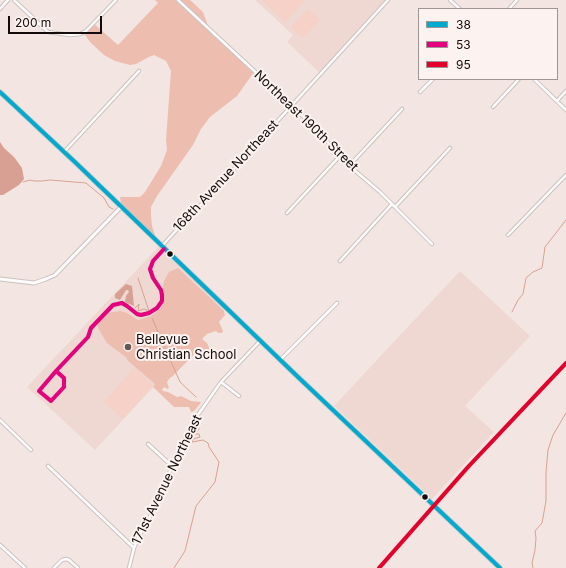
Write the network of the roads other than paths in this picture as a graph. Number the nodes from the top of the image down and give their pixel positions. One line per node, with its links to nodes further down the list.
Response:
1 (8, 0): 10 (street)
2 (14, 0): 3 (street)
3 (116, 0)
4 (178, 0): 19 (street, Northeast 190th Street)
5 (388, 0): 19 (street, 168th Avenue Northeast)
6 (450, 0): 8 (street)
7 (517, 0): 9 (street)
8 (459, 8)
9 (510, 8)
10 (0, 9)
11 (139, 71): 24 (street)
12 (432, 80): 17 (street)
13 (518, 80): 20 (street)
14 (535, 80): 18 (street)
15 (566, 91): 18 (street)
16 (0, 92): 24 (main road)
17 (420, 92)
18 (557, 101): 22 (street)
19 (292, 105): 25 (street, Northeast 190th Street); 34 (street, 168th Avenue Northeast)
20 (493, 107)
21 (402, 109): 26 (street)
22 (566, 110)
23 (450, 148): 30 (street)
24 (64, 152): 29 (main road)
25 (339, 157): 26 (street, Northeast 190th Street); 31 (street)
26 (349, 166): 28 (street, Northeast 190th Street)
27 (566, 175): 32 (street)
28 (392, 204): 30 (street, Northeast 190th Street); 35 (street)
29 (122, 207): 34 (main road); 36 (street)
30 (395, 207): 33 (street, Northeast 190th Street)
31 (287, 213)
32 (508, 235)
33 (432, 244)
34 (163, 247): 38 (main road); 41 (street, 168th Avenue Northeast)
35 (340, 261)
36 (0, 279)
37 (337, 303): 39 (street)
38 (260, 341): 39 (main road); 42 (street, 171st Avenue Northeast)
39 (280, 360): 49 (main road)
40 (565, 365): 49 (street)
41 (56, 371): 41 (street)
42 (221, 382): 43 (street); 48 (street, 171st Avenue Northeast)
43 (239, 396)
44 (0, 420): 46 (street)
45 (148, 444): 48 (street)
46 (31, 450)
47 (48, 466): 51 (street)
48 (172, 466): 51 (street, 171st Avenue Northeast)
49 (433, 505): 56 (street); 57 (main road)
50 (0, 544): 52 (street)
51 (134, 548): 55 (street, 171st Avenue Northeast)
52 (25, 568)
53 (54, 568): 54 (street)
54 (78, 568)
55 (128, 568)
56 (379, 568)
57 (500, 568)

